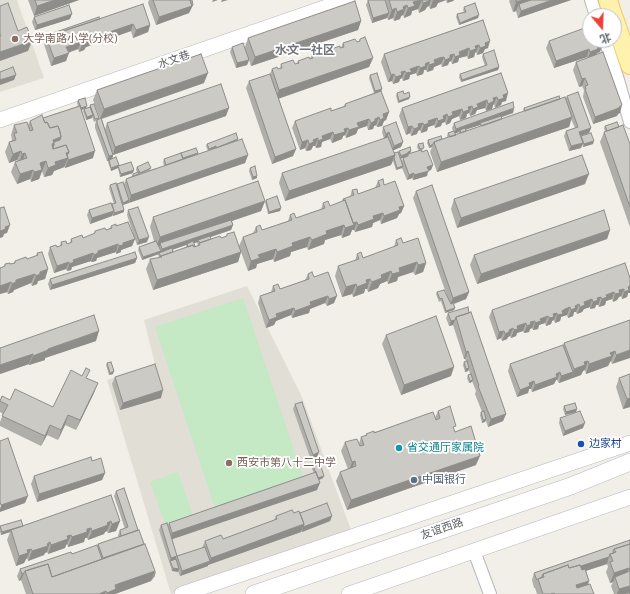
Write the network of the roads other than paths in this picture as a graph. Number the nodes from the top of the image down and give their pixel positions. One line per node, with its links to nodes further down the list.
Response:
1 (346, 0): 5 (street, 水文巷)
2 (622, 41): 4 (main road)
3 (607, 48): 6 (street)
4 (630, 65)
5 (0, 120)
6 (630, 122)
7 (630, 443): 12 (street)
8 (630, 462): 13 (main road, 友谊西路)
9 (630, 473): 14 (main road, 友谊西路)
10 (630, 497): 11 (street)
11 (474, 551): 15 (street); 16 (street)
12 (182, 594)
13 (254, 594)
14 (284, 594)
15 (349, 594)
16 (490, 594)

